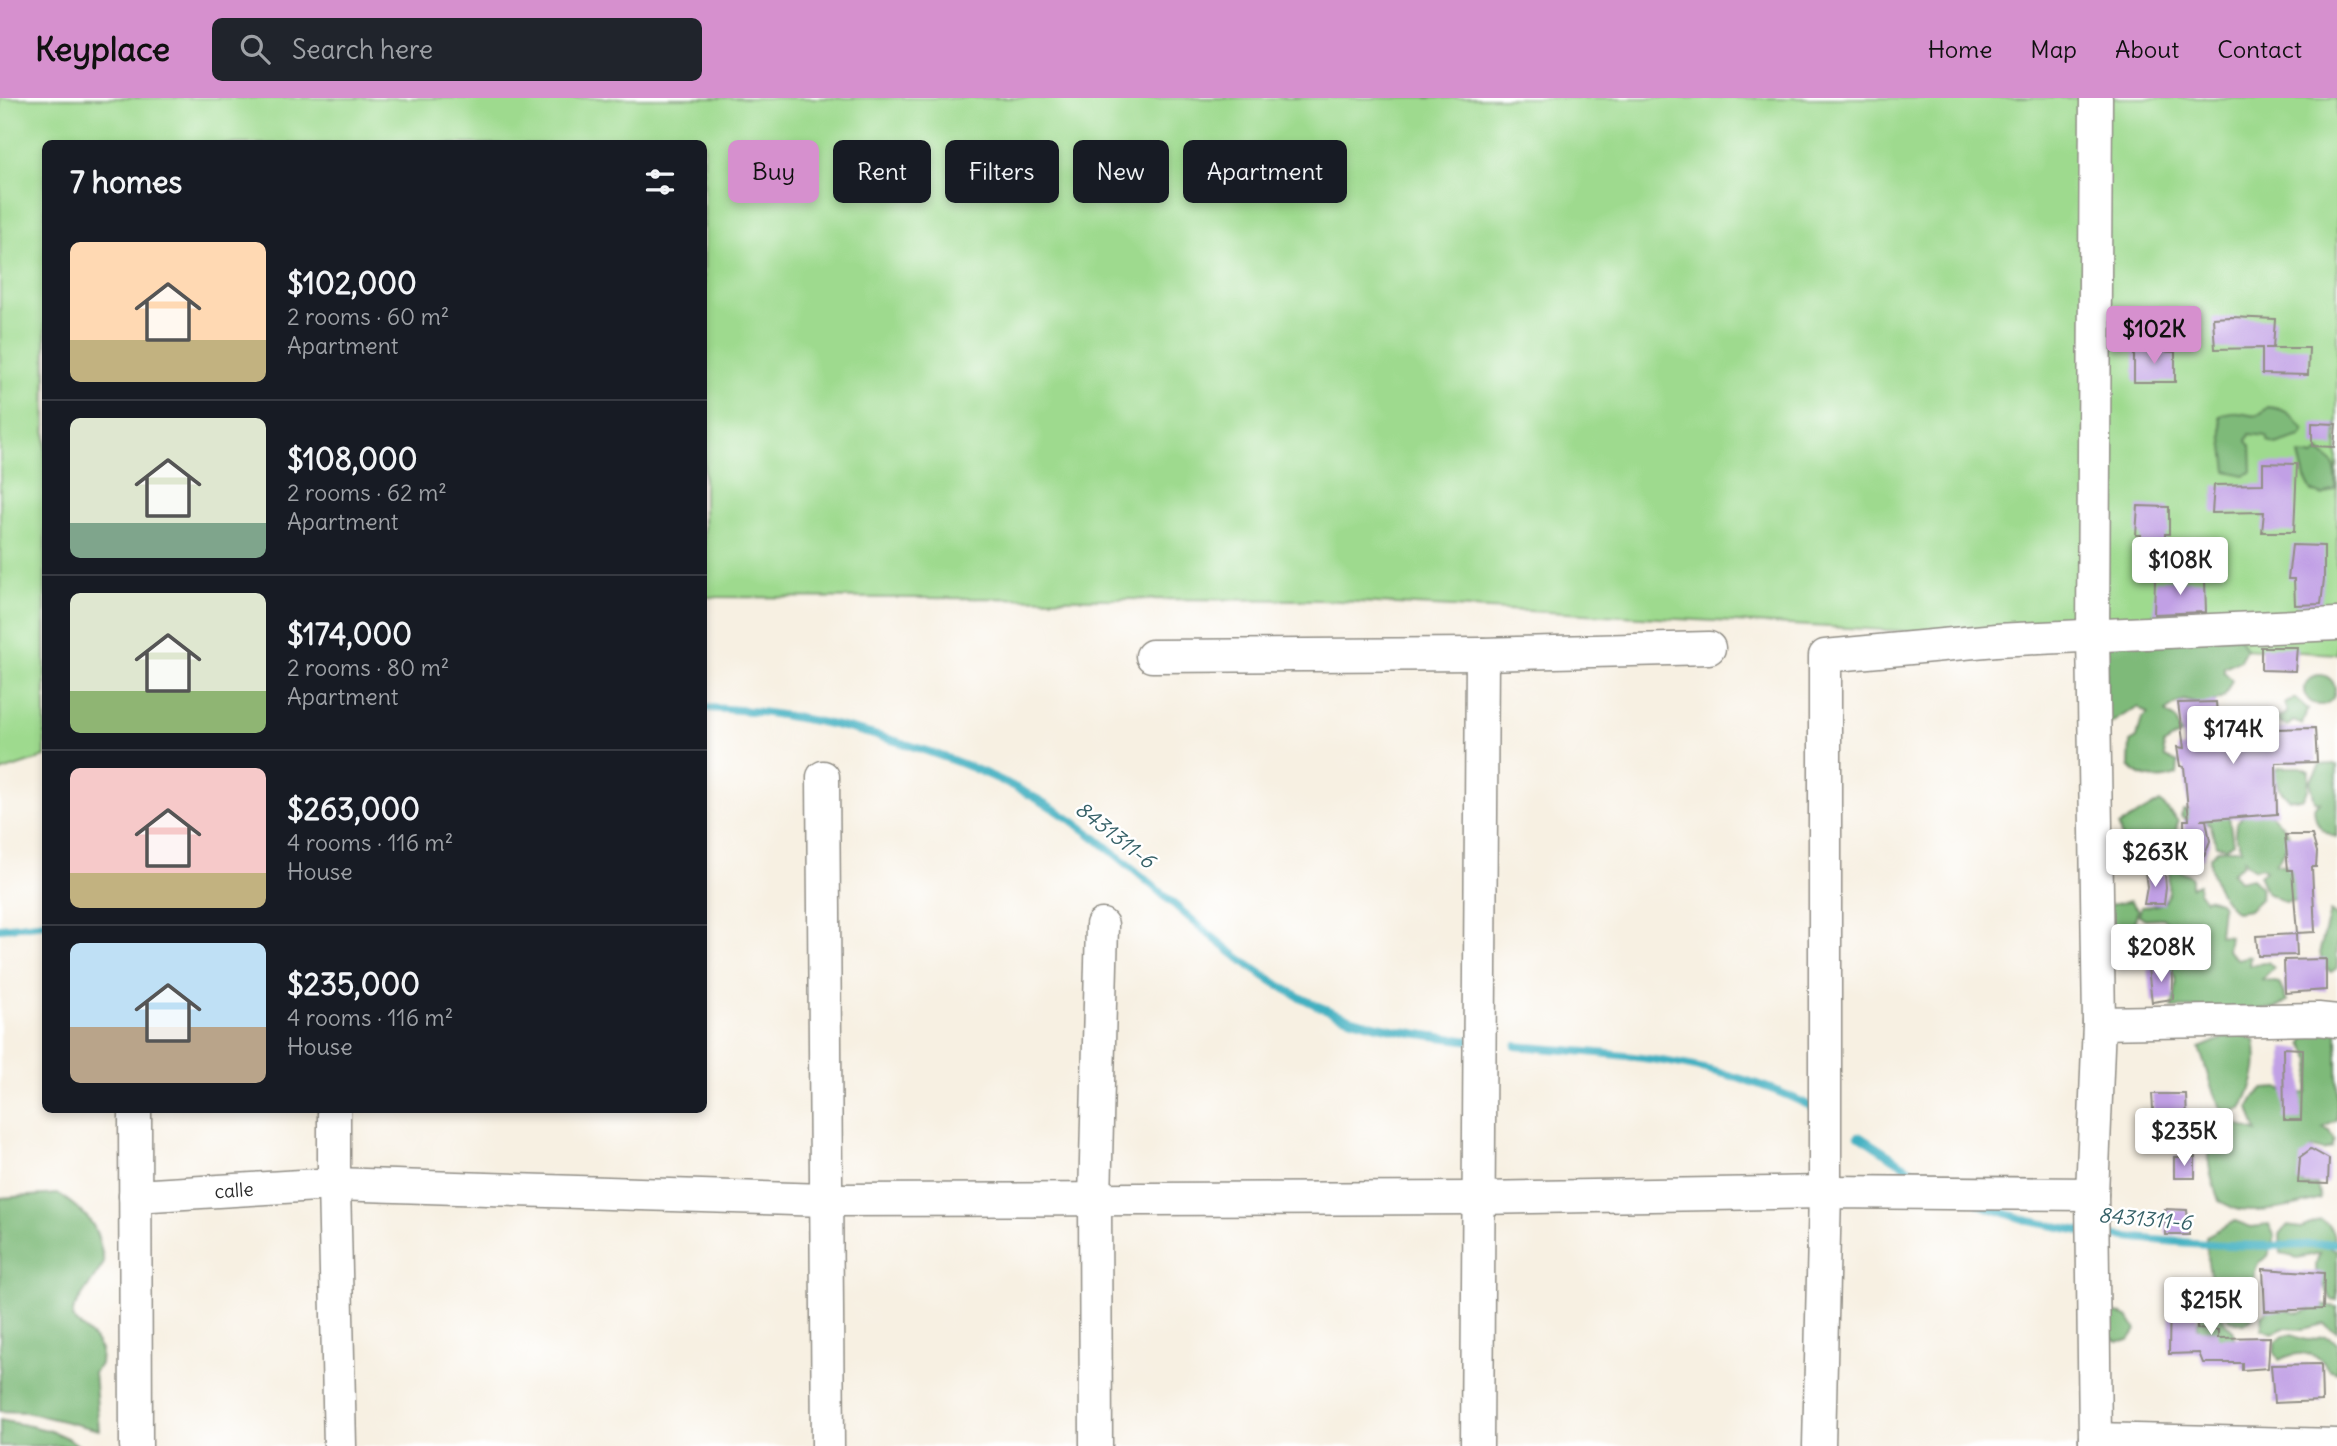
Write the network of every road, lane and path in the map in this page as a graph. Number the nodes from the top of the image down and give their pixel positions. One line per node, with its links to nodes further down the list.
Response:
1 (2096, 98): 3 (street)
2 (2337, 624): 3 (street)
3 (2094, 634): 10 (street); 14 (street)
4 (1709, 648): 5 (street)
5 (1482, 654): 6 (street); 17 (street)
6 (1152, 656)
7 (823, 777): 19 (street)
8 (1102, 925): 18 (street)
9 (2337, 1021): 10 (street)
10 (2099, 1023): 15 (street)
11 (135, 1113): 16 (street)
12 (334, 1113): 13 (street)
13 (334, 1184): 16 (street, calle); 19 (street, calle); 23 (street)
14 (1825, 1192): 15 (street, calle); 17 (street, calle); 27 (street)
15 (2092, 1194): 20 (street)
16 (135, 1196): 22 (street)
17 (1480, 1198): 18 (street, calle); 26 (street)
18 (1095, 1199): 19 (street, calle); 25 (street)
19 (825, 1200): 24 (street)
20 (2095, 1443): 21 (street)
21 (2337, 1445)
22 (136, 1446)
23 (340, 1446)
24 (828, 1446)
25 (1096, 1446)
26 (1477, 1446)
27 (1819, 1446)

